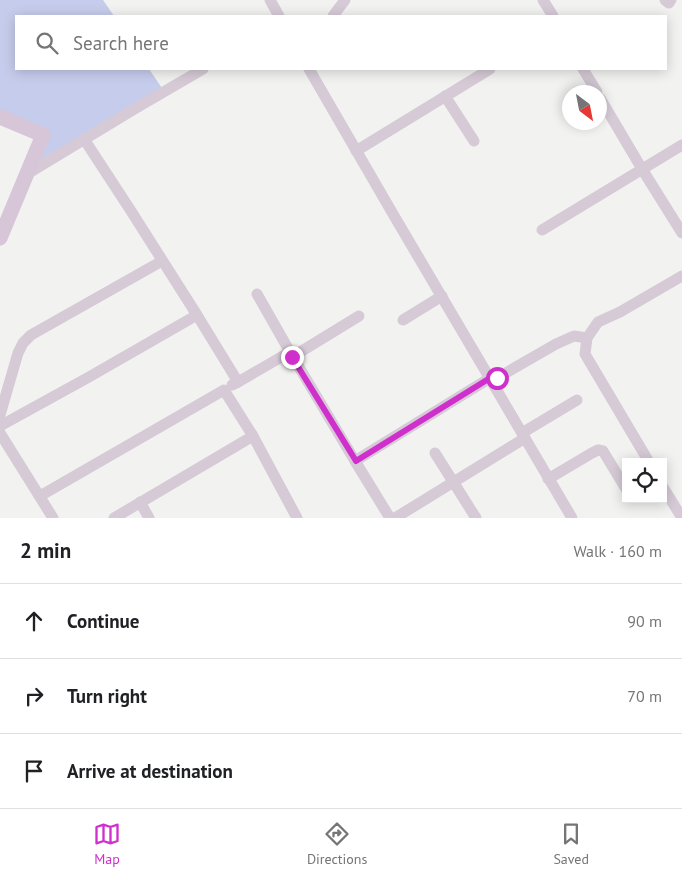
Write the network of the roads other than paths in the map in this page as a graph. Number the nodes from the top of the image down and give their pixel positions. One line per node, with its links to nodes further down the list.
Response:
1 (270, 0): 6 (street)
2 (345, 0): 7 (street)
3 (543, 0): 8 (street)
4 (664, 0): 5 (street)
5 (671, 0)
6 (278, 15)
7 (334, 15)
8 (552, 15)
9 (201, 70): 17 (street)
10 (310, 70): 20 (street)
11 (488, 70): 14 (street)
12 (584, 70): 13 (street)
13 (592, 85)
14 (445, 96): 18 (street); 20 (street)
15 (607, 110): 21 (street)
16 (0, 117): 22 (street)
17 (84, 140): 22 (street); 26 (street)
18 (474, 141)
19 (682, 145): 21 (street)
20 (356, 151): 29 (street)
21 (642, 169): 23 (street); 24 (street)
22 (27, 174): 25 (street)
23 (542, 230)
24 (682, 233)
25 (0, 238)
26 (162, 261): 30 (street); 39 (street)
27 (682, 276): 33 (street)
28 (257, 294): 34 (street)
29 (442, 296): 32 (street); 35 (street)
30 (197, 315): 36 (street); 40 (street)
31 (359, 316): 34 (street)
32 (403, 320)
33 (587, 338): 35 (street); 45 (street)
34 (291, 355): 36 (street); 46 (street)
35 (490, 378): 42 (street); 46 (street)
36 (238, 382): 37 (street)
37 (224, 390): 43 (street); 51 (street)
38 (577, 400): 42 (street)
39 (0, 415)
40 (0, 426)
41 (0, 433): 51 (street)
42 (523, 435): 47 (street); 48 (street)
43 (253, 436): 52 (street); 56 (street)
44 (435, 453): 48 (street)
45 (647, 458)
46 (356, 461): 57 (street)
47 (548, 478): 49 (street); 60 (street)
48 (454, 482): 58 (street); 59 (street)
49 (622, 482)
50 (667, 494): 61 (street)
51 (40, 496): 53 (street)
52 (140, 502): 54 (street); 55 (street)
53 (53, 518)
54 (114, 518)
55 (149, 518)
56 (297, 518)
57 (390, 518)
58 (395, 518)
59 (476, 518)
60 (572, 518)
61 (682, 518)

